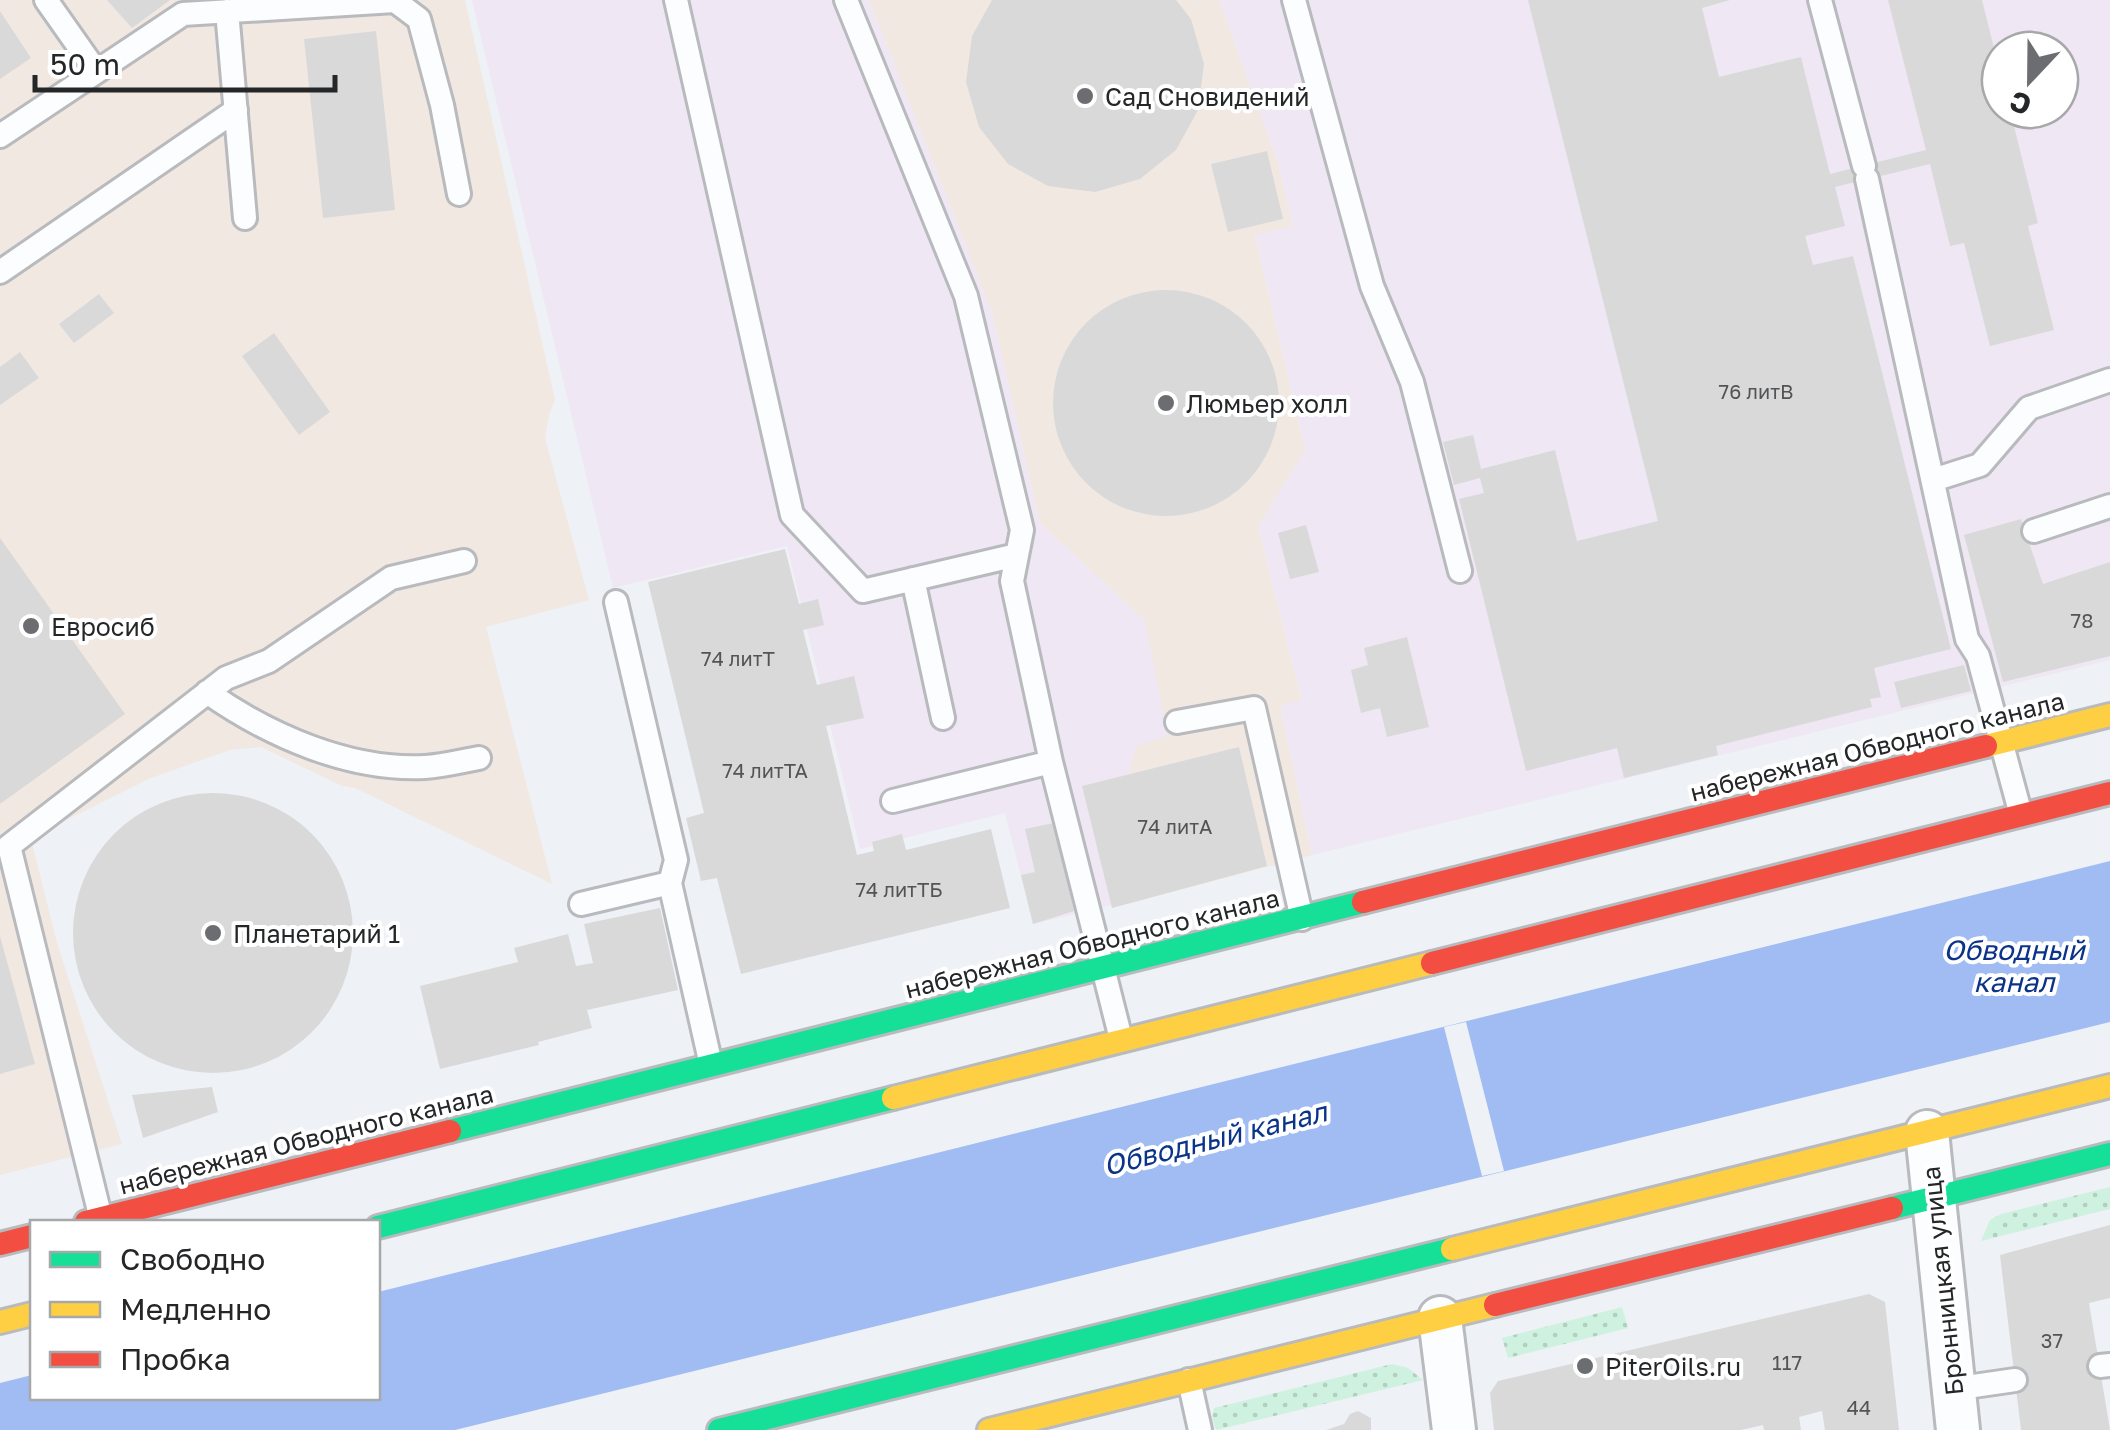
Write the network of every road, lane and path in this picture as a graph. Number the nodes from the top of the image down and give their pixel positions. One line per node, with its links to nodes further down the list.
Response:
1 (46, 0): 7 (lane)
2 (676, 0): 20 (lane)
3 (846, 0): 17 (lane)
4 (1294, 0): 19 (lane)
5 (1820, 0): 14 (lane)
6 (227, 11): 7 (lane); 8 (lane); 10 (lane)
7 (96, 71): 9 (lane)
8 (236, 110): 11 (lane); 12 (lane)
9 (0, 136)
10 (459, 194)
11 (246, 218)
12 (0, 272)
13 (2110, 380): 14 (lane)
14 (1933, 480): 26 (lane)
15 (2110, 506): 16 (lane)
16 (2034, 532)
17 (1017, 555): 20 (lane); 28 (lane)
18 (464, 561): 22 (lane)
19 (1460, 571)
20 (914, 579): 24 (lane)
21 (616, 602): 32 (lane)
22 (207, 692): 27 (lane); 42 (lane)
23 (2110, 716): 26 (main road, набережная Обводного канала)
24 (943, 718)
25 (1177, 722): 34 (lane)
26 (2002, 742): 31 (lane); 34 (main road, набережная Обводного канала)
27 (480, 758)
28 (1051, 762): 30 (lane); 35 (lane)
29 (2110, 793): 31 (main road)
30 (894, 800)
31 (2022, 815): 36 (main road)
32 (670, 883): 33 (lane); 37 (lane)
33 (581, 904)
34 (1302, 919): 35 (main road, набережная Обводного канала)
35 (1102, 967): 36 (lane); 37 (main road, набережная Обводного канала)
36 (1121, 1039): 44 (main road)
37 (712, 1065): 43 (main road, набережная Обводного канала)
38 (2110, 1086): 39 (main road)
39 (1927, 1132): 41 (street, Бронницкая улица); 53 (main road)
40 (2110, 1154): 41 (main road)
41 (1934, 1198): 48 (main road); 52 (street, Бронницкая улица)
42 (93, 1220)
43 (97, 1220)
44 (380, 1226)
45 (30, 1236): 46 (main road)
46 (0, 1244)
47 (30, 1314): 49 (main road)
48 (1440, 1318): 50 (main road); 56 (street)
49 (0, 1322)
50 (1190, 1380): 54 (main road); 55 (lane)
51 (2015, 1380): 52 (lane)
52 (1955, 1409)
53 (720, 1430)
54 (989, 1430)
55 (1200, 1430)
56 (1454, 1430)

